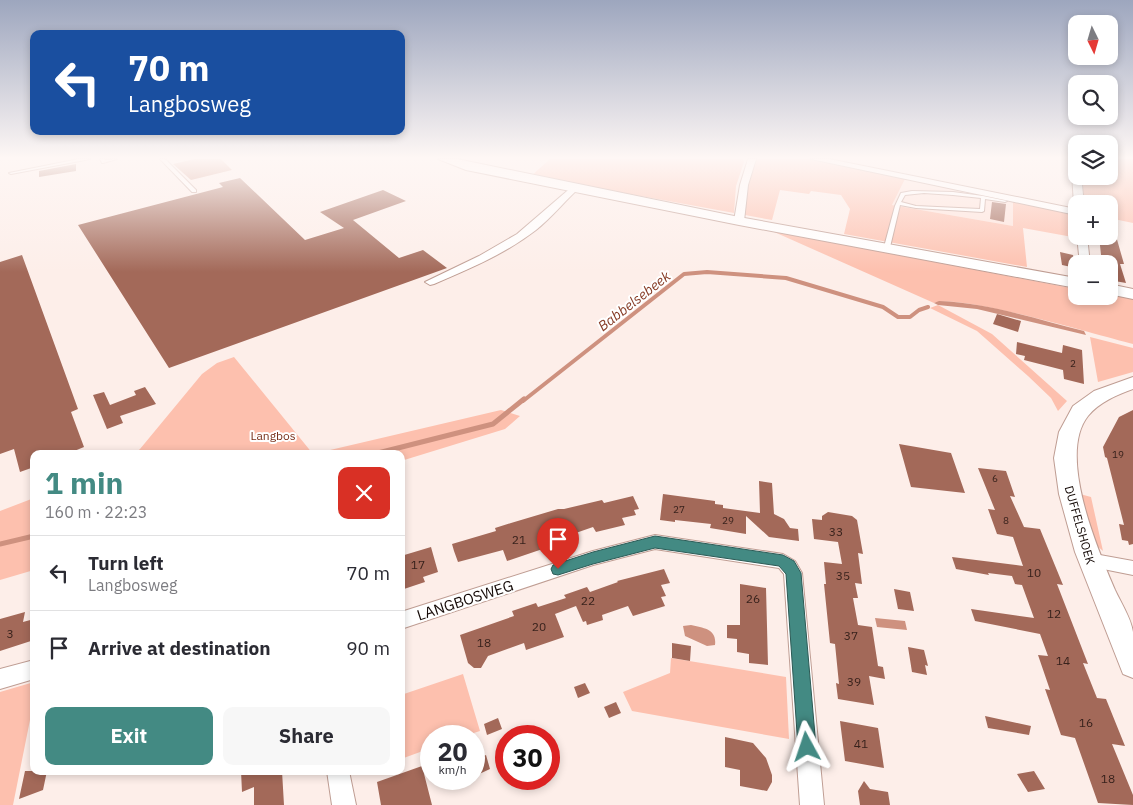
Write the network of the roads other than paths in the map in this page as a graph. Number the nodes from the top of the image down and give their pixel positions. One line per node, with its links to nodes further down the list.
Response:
1 (565, 197): 14 (street)
2 (617, 197): 11 (street)
3 (742, 197): 11 (street)
4 (902, 197): 9 (lane)
5 (977, 197): 6 (lane)
6 (983, 197): 8 (lane); 9 (lane)
7 (1000, 197): 10 (street)
8 (1005, 201)
9 (898, 203): 12 (lane)
10 (1068, 210)
11 (739, 221): 12 (street)
12 (887, 247): 13 (street)
13 (1068, 281)
14 (430, 282)
15 (1118, 291): 16 (street)
16 (1133, 294)
17 (1133, 383): 18 (street, DUFFELSHOEK)
18 (1089, 560): 19 (street); 21 (street, DUFFELSHOEK)
19 (1133, 568)
20 (405, 619): 26 (street, LANGBOSWEG)
21 (1133, 664)
22 (30, 669): 23 (street)
23 (0, 678)
24 (339, 775): 25 (street)
25 (344, 805)
26 (812, 805)

